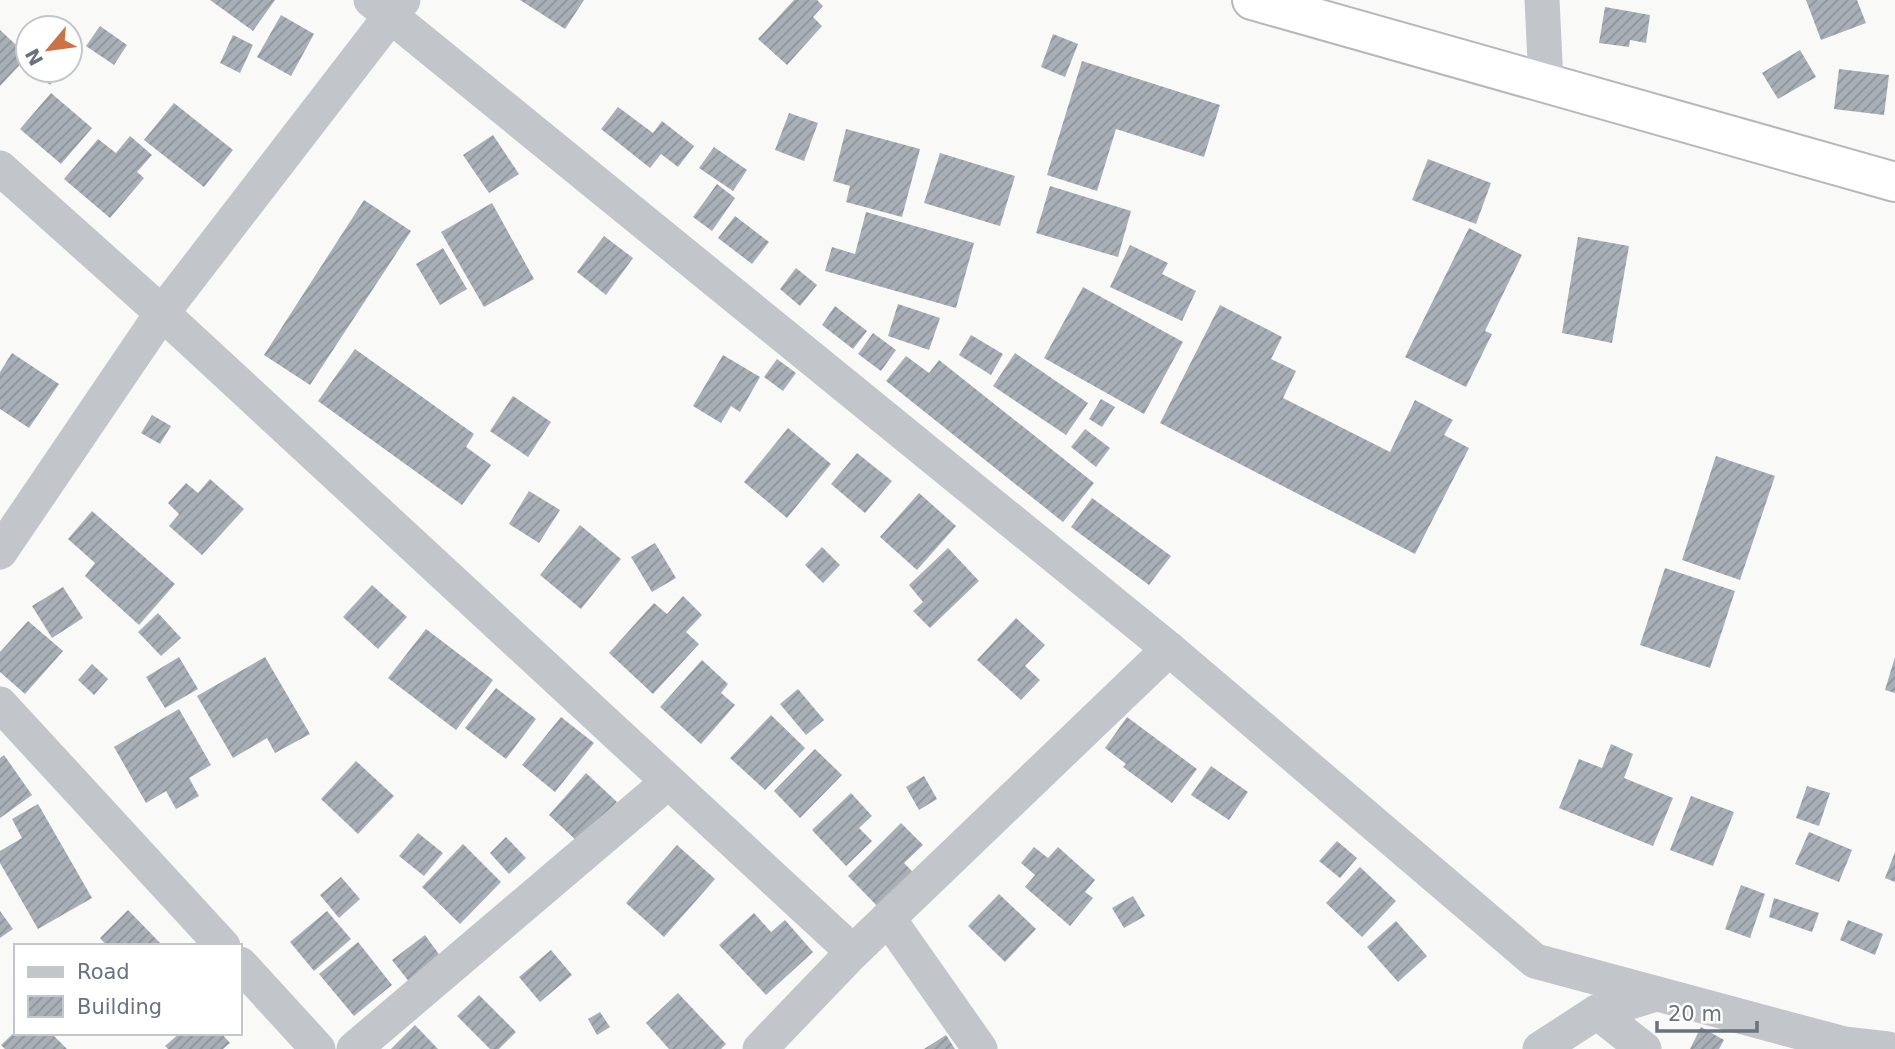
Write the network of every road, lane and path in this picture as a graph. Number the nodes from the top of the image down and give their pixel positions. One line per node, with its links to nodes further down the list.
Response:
1 (1252, 0): 4 (highway)
2 (1542, 0): 5 (street)
3 (388, 5): 8 (street); 10 (street)
4 (1323, 9): 5 (highway)
5 (1546, 83): 7 (highway)
6 (0, 168): 8 (street)
7 (1895, 182)
8 (162, 313): 9 (street); 15 (street)
9 (0, 552)
10 (1169, 649): 13 (street); 17 (street)
11 (0, 704): 14 (street)
12 (654, 794): 20 (street)
13 (888, 918): 15 (street); 22 (street)
14 (221, 944)
15 (853, 952): 21 (street)
16 (242, 966): 19 (street)
17 (1656, 993): 18 (street); 25 (street)
18 (1597, 1012): 23 (street); 24 (street)
19 (318, 1049)
20 (354, 1049)
21 (760, 1049)
22 (979, 1049)
23 (1540, 1049)
24 (1644, 1049)
25 (1888, 1049)

